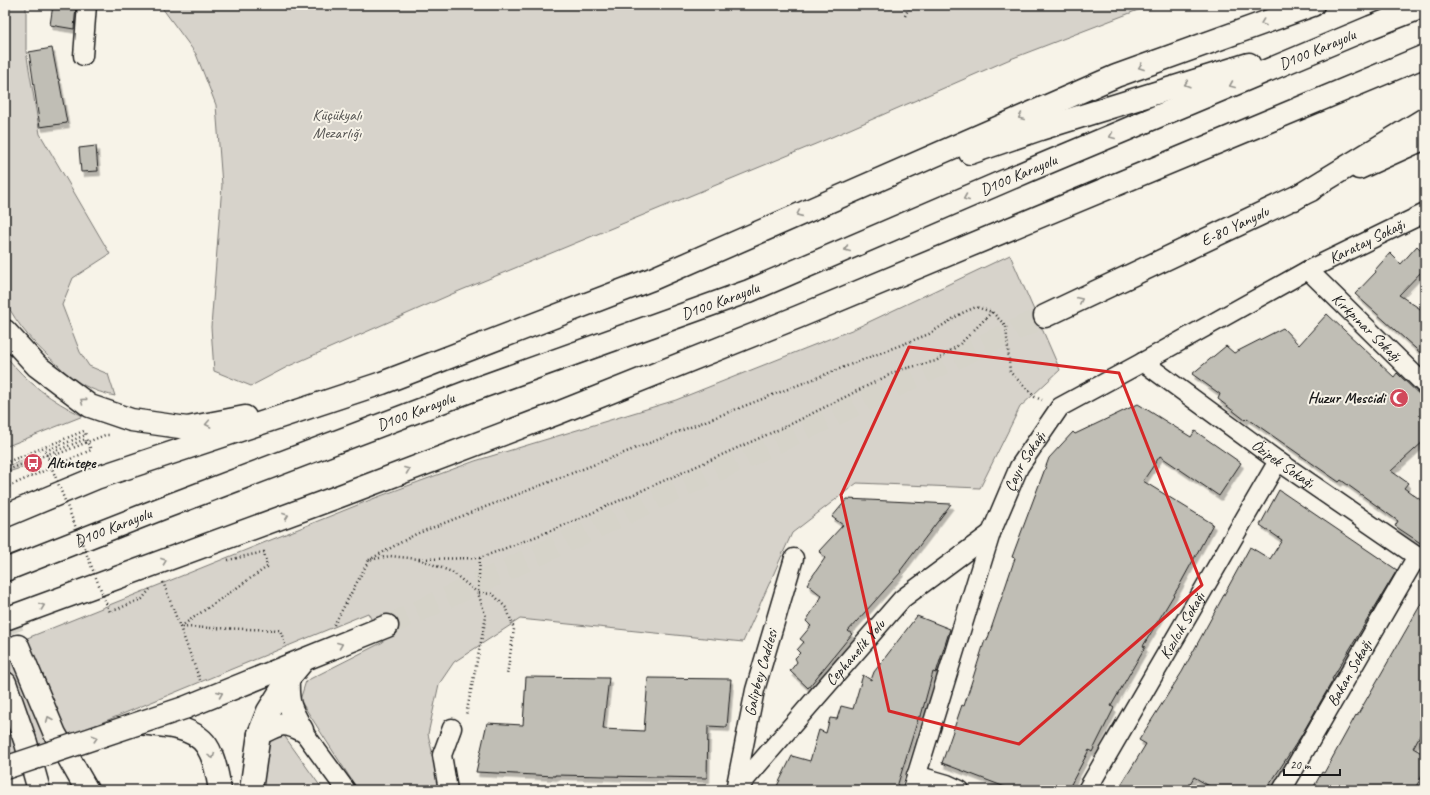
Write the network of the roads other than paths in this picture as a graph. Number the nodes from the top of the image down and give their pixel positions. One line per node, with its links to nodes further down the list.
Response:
1 (87, 5): 5 (street)
2 (1313, 5): 10 (main road, one-way to 10)
3 (1425, 6): 4 (main road, D100 Karayolu)
4 (1371, 27): 10 (main road, one-way to 10); 23 (main road, D100 Karayolu, one-way to 23)
5 (83, 56)
6 (1425, 56): 24 (main road, one-way to 6)
7 (1425, 119): 9 (main road)
8 (1425, 138): 9 (main road, E-80 Yanyolu)
9 (1294, 199): 13 (main road, E-80 Yanyolu, one-way to 9)
10 (822, 204): 16 (main road, one-way to 16)
11 (1425, 213): 12 (street, Karatay Sokağı)
12 (1308, 270): 15 (street, Çayır Sokağı); 17 (street, Kırkpınar Sokağı)
13 (1045, 316)
14 (5, 331): 16 (main road, one-way to 14)
15 (1143, 362): 18 (street, Özipek Sokağı); 20 (street, Çayır Sokağı)
16 (382, 383): 19 (main road)
17 (1425, 385)
18 (1278, 461): 22 (street, Özipek Sokağı); 43 (street, Kızılcık Sokağı)
19 (5, 516)
20 (991, 533): 34 (street, Çayır Sokağı); 41 (street, Cephanelik Yolu)
21 (794, 558): 41 (street, Galipbey Caddesi)
22 (1421, 559): 44 (street, Bakan Sokağı)
23 (5, 570)
24 (5, 619)
25 (387, 626): 27 (main road, one-way to 25)
26 (18, 646): 36 (main road, one-way to 26)
27 (295, 667): 29 (main road, one-way to 27, bridge); 31 (main road); 32 (main road)
28 (5, 684): 35 (main road)
29 (139, 723): 33 (main road, one-way to 29, bridge); 37 (main road, one-way to 37)
30 (452, 728): 40 (street)
31 (302, 730): 32 (main road); 39 (street)
32 (259, 734): 38 (main road)
33 (5, 768)
34 (914, 783): 42 (street)
35 (39, 790)
36 (87, 790)
37 (220, 790)
38 (251, 790)
39 (346, 790)
40 (448, 790)
41 (736, 790)
42 (960, 790)
43 (1087, 790)
44 (1282, 790)

